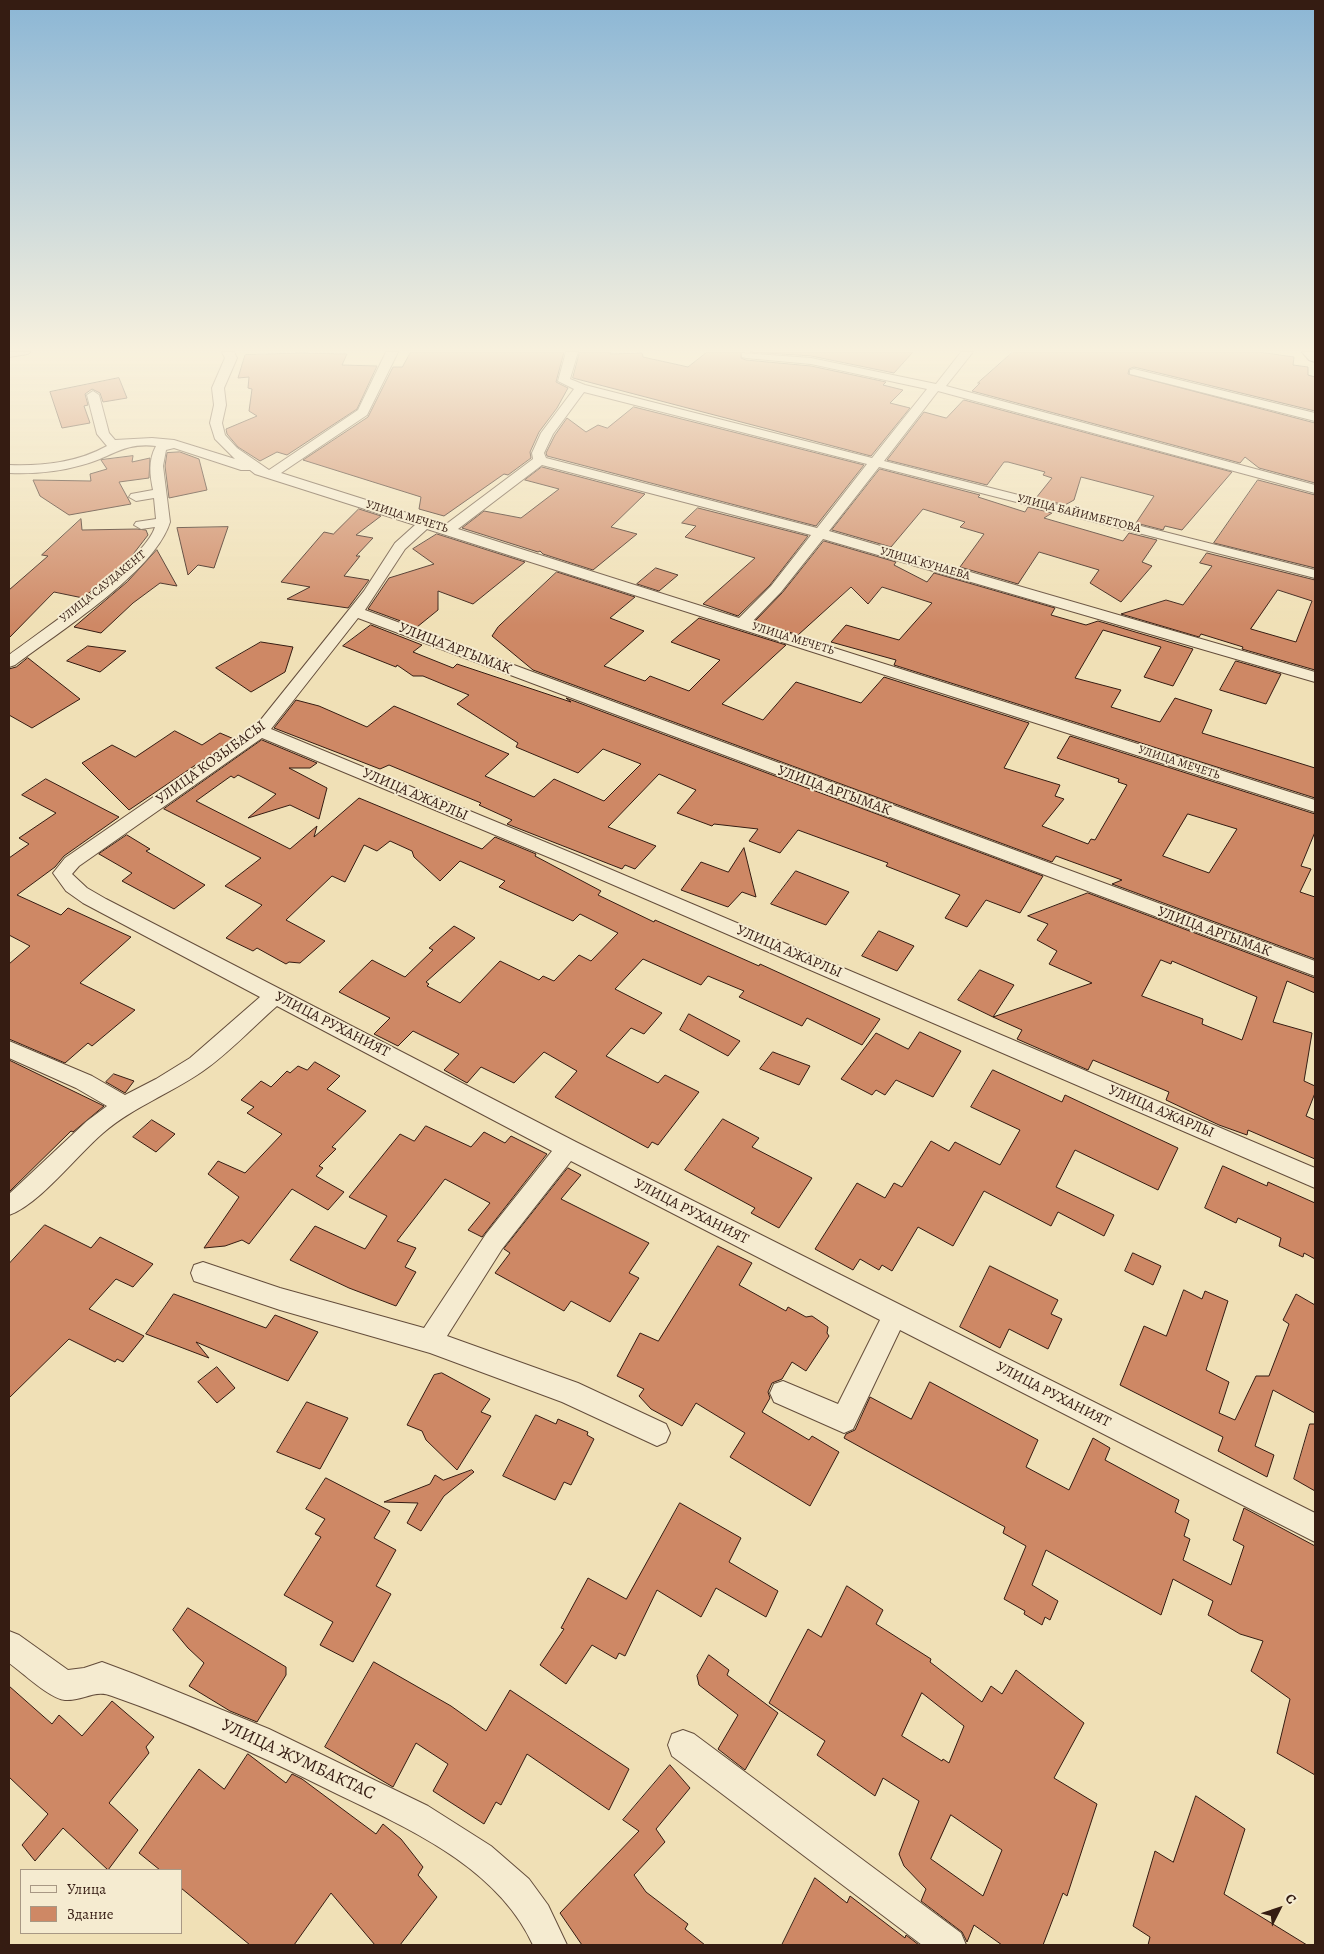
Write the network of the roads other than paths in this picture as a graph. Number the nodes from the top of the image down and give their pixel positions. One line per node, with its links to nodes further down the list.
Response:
1 (111, 443): 11 (street)
2 (139, 443): 11 (street)
3 (162, 443): 10 (street)
4 (225, 443): 15 (street)
5 (312, 443): 15 (street)
6 (543, 443): 12 (street)
7 (801, 443): 13 (street, УЛИЦА БАЙИМБЕТОВА)
8 (891, 443): 13 (street)
9 (1145, 443): 16 (street)
10 (169, 444): 15 (street); 17 (street, УЛИЦА САУДАКЕНТ)
11 (118, 445): 14 (street)
12 (539, 456): 22 (street); 23 (street, УЛИЦА КУНАЕВА)
13 (876, 462): 23 (street); 24 (street, УЛИЦА БАЙИМБЕТОВА)
14 (9, 468)
15 (265, 472): 21 (street, УЛИЦА МЕЧЕТЬ)
16 (1315, 489)
17 (161, 493): 18 (street); 19 (street, УЛИЦА САУДАКЕНТ)
18 (136, 497)
19 (163, 522): 20 (street); 27 (street, УЛИЦА САУДАКЕНТ)
20 (141, 524)
21 (424, 524): 22 (street, УЛИЦА МЕЧЕТЬ); 25 (street, УЛИЦА КОЗЫБАСЫ)
22 (449, 530): 26 (street, УЛИЦА МЕЧЕТЬ)
23 (819, 533): 26 (street); 28 (street, УЛИЦА КУНАЕВА)
24 (1315, 574)
25 (354, 611): 29 (street, УЛИЦА КОЗЫБАСЫ); 32 (street, УЛИЦА АРГЫМАК)
26 (743, 623): 30 (street, УЛИЦА МЕЧЕТЬ)
27 (9, 662)
28 (1315, 677)
29 (260, 731): 31 (street, УЛИЦА КОЗЫБАСЫ); 37 (street, УЛИЦА АЖАРЛЫ)
30 (1315, 806)
31 (72, 886): 33 (street, УЛИЦА РУХАНИЯТ)
32 (1315, 969)
33 (275, 996): 35 (street); 36 (street, УЛИЦА РУХАНИЯТ)
34 (9, 1049): 35 (street)
35 (124, 1105): 38 (street)
36 (568, 1149): 40 (street, УЛИЦА РУХАНИЯТ); 41 (street)
37 (1315, 1178)
38 (9, 1205)
39 (203, 1273): 41 (street)
40 (894, 1315): 42 (street); 44 (street, УЛИЦА РУХАНИЯТ)
41 (430, 1341): 43 (street)
42 (783, 1393)
43 (657, 1433)
44 (1315, 1528)
45 (9, 1645): 47 (street, УЛИЦА ЖУМБАКТАС)
46 (683, 1745): 48 (street)
47 (550, 1945)
48 (949, 1945)

